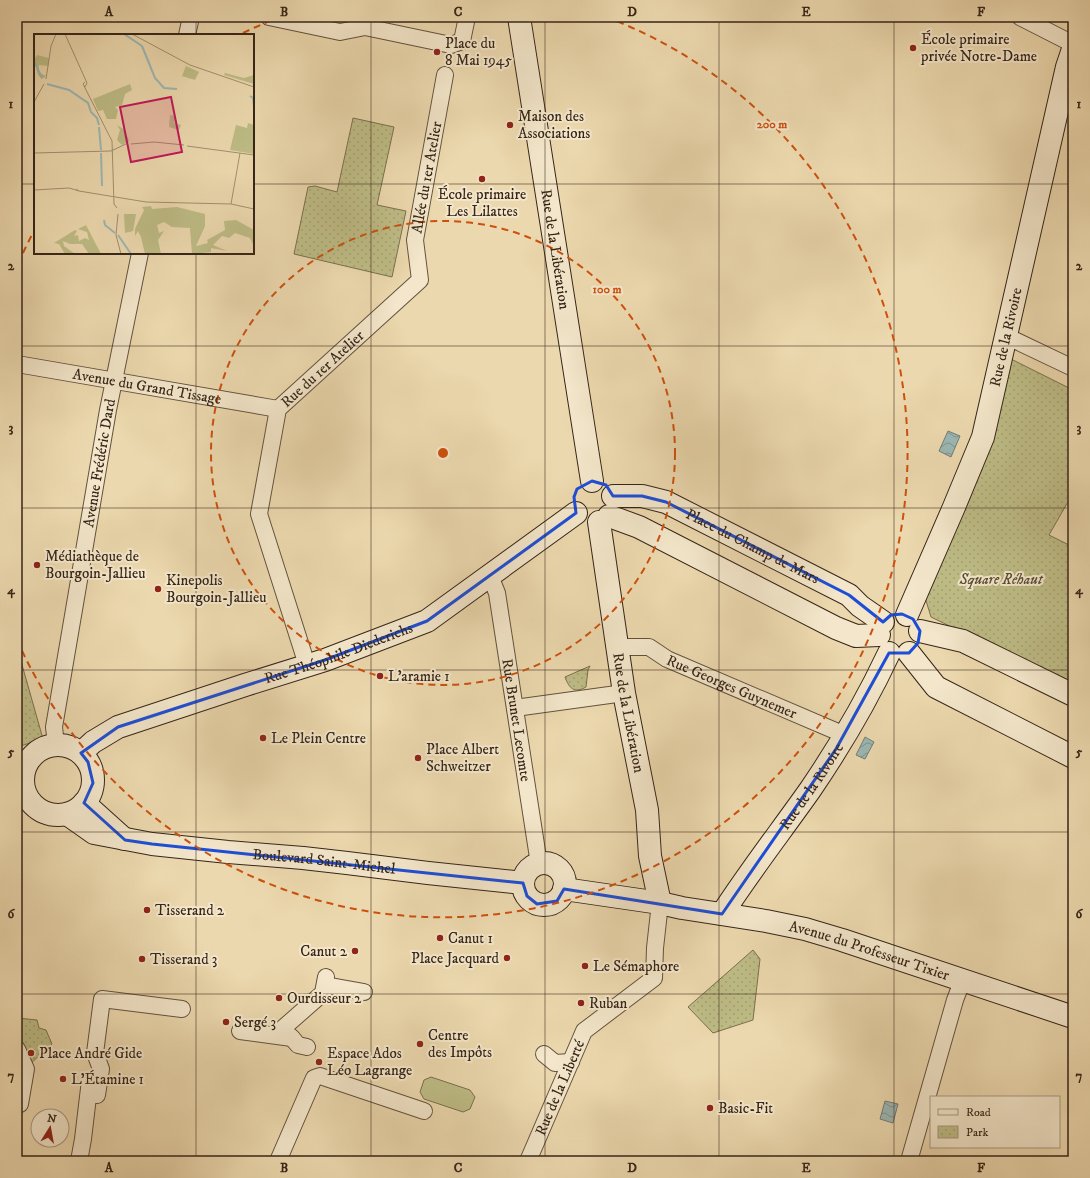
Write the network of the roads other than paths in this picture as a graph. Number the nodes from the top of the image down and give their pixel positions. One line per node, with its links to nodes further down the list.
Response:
1 (190, 17): 7 (street)
2 (269, 17): 6 (street)
3 (467, 17): 6 (street)
4 (519, 17): 18 (street, Rue de la Libération)
5 (1020, 17): 8 (street)
6 (366, 22)
7 (187, 34)
8 (1073, 44)
9 (1073, 49): 13 (street, Rue de la Rivoire)
10 (445, 75): 12 (street, Allée du 1er Atelier)
11 (140, 254): 16 (street, Avenue Frédéric Dard)
12 (420, 280): 17 (street, Rue du 1er Atelier)
13 (1006, 336): 15 (street); 22 (street, Rue de la Rivoire)
14 (17, 364): 16 (street, Avenue du Grand Tissage)
15 (1073, 368)
16 (114, 380): 17 (street, Avenue du Grand Tissage); 30 (street, Avenue Frédéric Dard)
17 (278, 409): 25 (street, Rue du 1er Atelier)
18 (592, 481): 19 (street); 20 (street)
19 (607, 511): 20 (street); 23 (street); 23 (street, Place du Champ de Mars); 24 (street, Rue de la Libération)
20 (576, 513): 21 (street, Rue Théophile Diederichs)
21 (490, 576): 25 (street, Rue Théophile Diederichs); 28 (street, Rue Brunet Lecomte)
22 (914, 623): 23 (street); 23 (street, Rue de la Rivoire); 27 (street)
23 (890, 641): 29 (street, Rue de la Rivoire); 32 (street, Place du Champ de Mars)
24 (618, 647): 26 (street, Rue de la Libération); 29 (street, Rue Georges Guynemer)
25 (307, 665): 31 (street, Rue Théophile Diederichs)
26 (624, 692): 28 (street); 40 (street, Rue de la Libération)
27 (1073, 695)
28 (515, 708): 37 (street, Rue Brunet Lecomte)
29 (844, 735): 41 (street, Rue de la Rivoire)
30 (56, 746): 31 (street); 33 (street)
31 (81, 754): 36 (street)
32 (1073, 757)
33 (21, 772): 35 (street)
34 (17, 807): 35 (street)
35 (40, 809): 36 (street)
36 (75, 809): 38 (street, Boulevard Saint-Michel)
37 (539, 864): 38 (street); 39 (street)
38 (523, 883): 39 (street)
39 (564, 889): 40 (street, Avenue du Professeur Tixier)
40 (660, 903): 41 (street, Avenue du Professeur Tixier); 51 (street, Rue de la Liberté)
41 (722, 914): 42 (street, Avenue du Professeur Tixier)
42 (963, 979): 45 (street, Avenue du Professeur Tixier); 59 (street)
43 (364, 992): 47 (street)
44 (182, 1009): 53 (street)
45 (1073, 1016)
46 (240, 1031): 47 (street)
47 (292, 1038): 48 (street)
48 (307, 1047)
49 (17, 1049): 54 (street)
50 (544, 1054): 51 (street)
51 (571, 1062): 58 (street, Rue de la Liberté)
52 (91, 1072): 56 (street)
53 (97, 1095)
54 (17, 1104)
55 (424, 1111): 57 (street)
56 (79, 1161)
57 (278, 1161)
58 (528, 1161)
59 (909, 1161)

